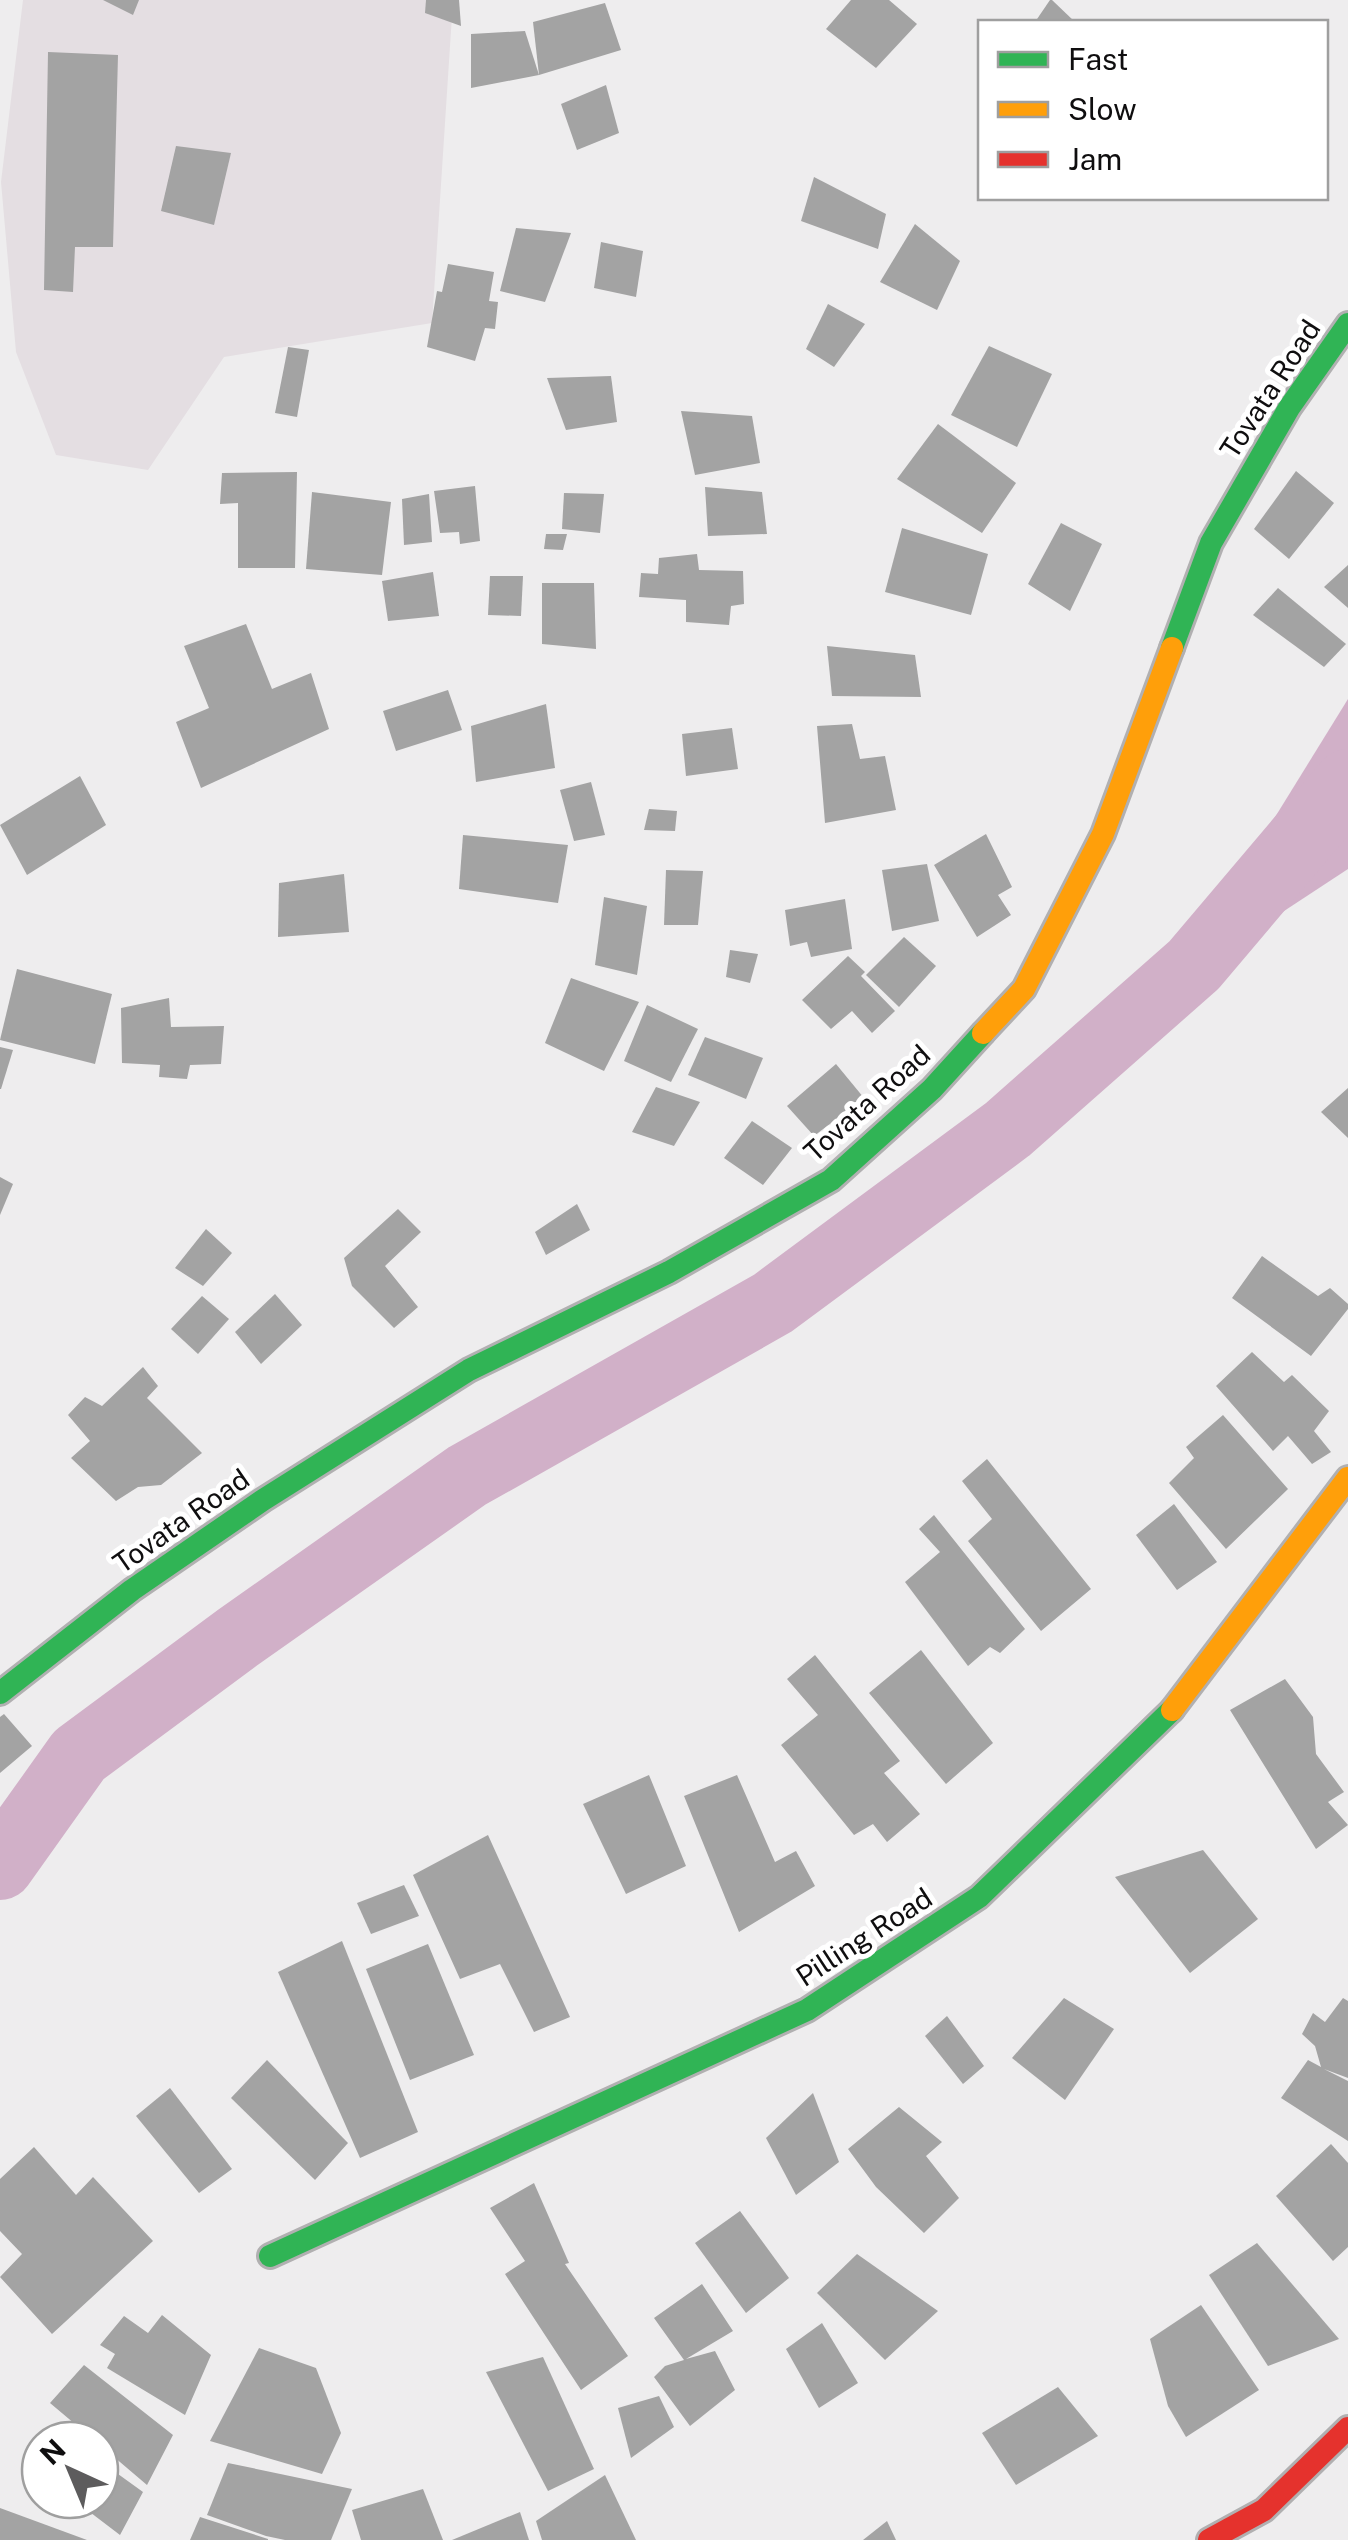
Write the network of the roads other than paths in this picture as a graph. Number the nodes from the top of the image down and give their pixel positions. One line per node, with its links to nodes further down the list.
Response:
1 (1348, 324): 3 (street, Tovata Road)
2 (1348, 1478): 4 (street, Pilling Road)
3 (0, 1693)
4 (270, 2256)
5 (1348, 2428): 6 (street)
6 (1209, 2540)

